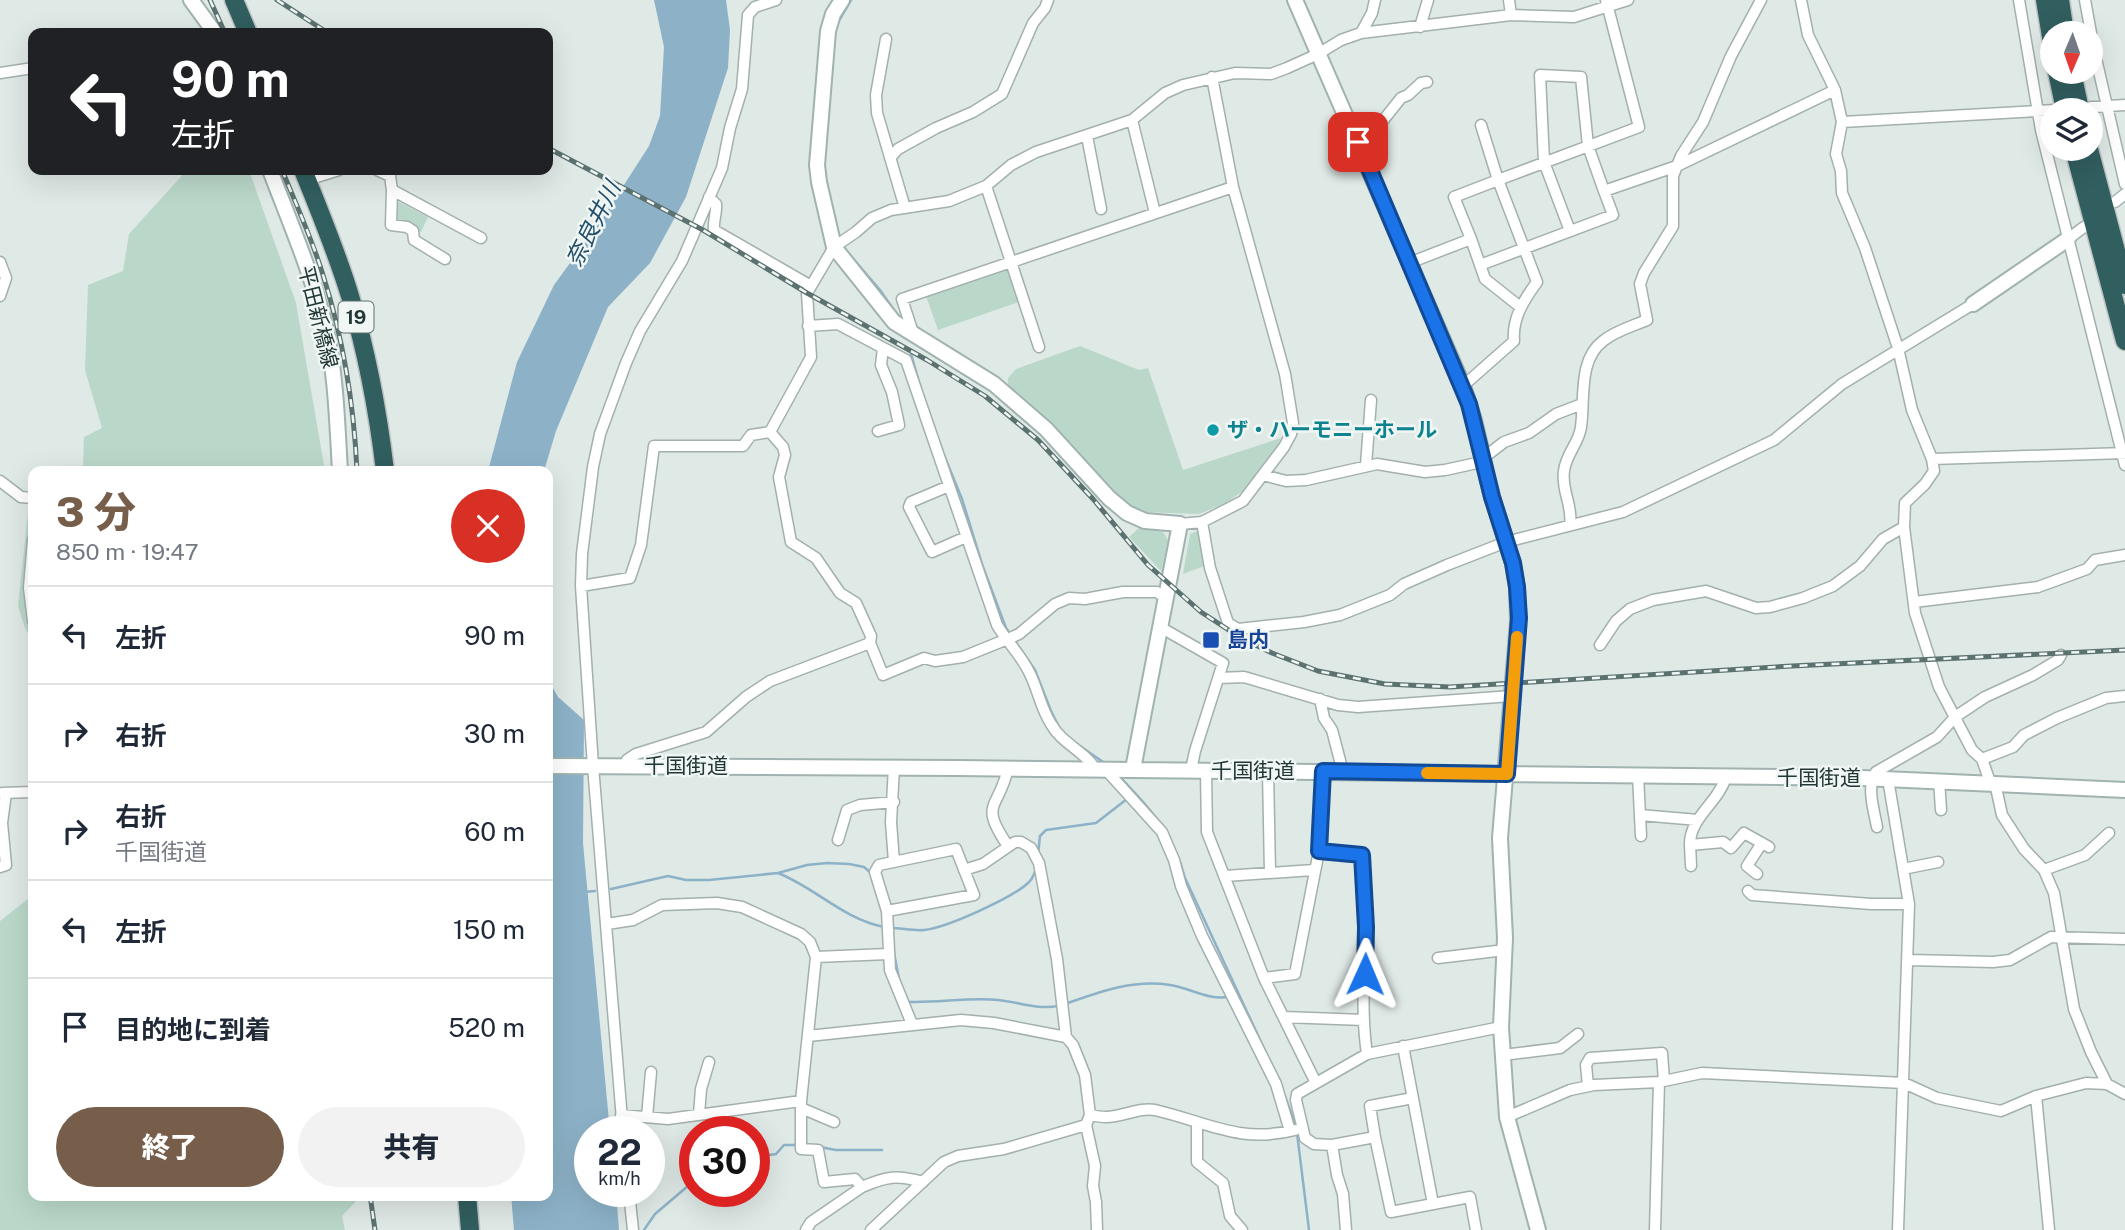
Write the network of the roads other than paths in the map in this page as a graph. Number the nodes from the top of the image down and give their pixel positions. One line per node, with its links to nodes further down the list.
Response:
1 (191, 0): 23 (street)
2 (234, 0): 24 (highway)
3 (776, 0): 59 (street)
4 (842, 0): 69 (street)
5 (1048, 0): 43 (street)
6 (1295, 0): 27 (street)
7 (1375, 0): 25 (street)
8 (1428, 0): 22 (street)
9 (1509, 0): 18 (street)
10 (1628, 0): 17 (street)
11 (1761, 0): 47 (street)
12 (1801, 0): 33 (street)
13 (2019, 0): 36 (street)
14 (2045, 0): 19 (highway)
15 (2060, 0): 20 (highway)
16 (2085, 0): 21 (street)
17 (1607, 4): 18 (street); 42 (street)
18 (1511, 15): 22 (street)
19 (2048, 21)
20 (2063, 21)
21 (2089, 21)
22 (1420, 27): 25 (street)
23 (211, 28)
24 (246, 28)
25 (1361, 33): 27 (street)
26 (886, 39): 43 (street)
27 (1318, 54): 30 (street); 41 (street)
28 (28, 69): 29 (street)
29 (0, 73)
30 (1212, 77): 37 (street); 55 (street)
31 (1427, 82): 41 (street)
32 (2101, 84): 35 (street)
33 (1835, 90): 38 (street); 47 (street)
34 (2125, 104): 35 (street)
35 (2105, 106): 53 (street)
36 (2039, 111): 38 (street); 68 (street)
37 (1132, 120): 40 (street); 63 (street)
38 (1842, 122): 86 (street)
39 (1481, 125): 52 (street)
40 (1087, 136): 54 (street); 62 (street)
41 (1358, 142): 74 (street)
42 (1588, 146): 46 (street); 46 (street); 57 (street)
43 (890, 158): 61 (street)
44 (2077, 161): 83 (highway)
45 (2092, 161): 76 (highway)
46 (1544, 162): 52 (street); 65 (street)
47 (1677, 166): 57 (street); 89 (street)
48 (272, 175): 96 (street, 平田新橋線)
49 (305, 175): 50 (street); 97 (highway, 19)
50 (326, 175)
51 (388, 175): 56 (street)
52 (1498, 180): 67 (street); 70 (street)
53 (2125, 184)
54 (986, 186): 61 (street); 73 (street)
55 (1233, 187): 63 (street); 99 (street)
56 (393, 190): 66 (street); 71 (street)
57 (1604, 191): 65 (street)
58 (2125, 194): 60 (street)
59 (709, 197): 77 (street); 110 (street)
60 (2115, 202)
61 (905, 208): 69 (street)
62 (1101, 209)
63 (1155, 213): 73 (street)
64 (2084, 227): 68 (street)
65 (1570, 231): 70 (street)
66 (481, 238)
67 (1471, 239): 74 (street); 75 (street)
68 (2068, 239): 79 (street); 92 (street)
69 (834, 247): 77 (street); 82 (street)
70 (1524, 248): 75 (street); 80 (street)
71 (445, 259)
72 (0, 261): 78 (street)
73 (1009, 261): 82 (street); 84 (street)
74 (1409, 263): 87 (street)
75 (1480, 265): 80 (street)
76 (2125, 285)
77 (811, 286): 81 (street)
78 (0, 296)
79 (1973, 304): 86 (street)
80 (1520, 306): 87 (street)
81 (808, 326): 85 (street); 91 (street)
82 (914, 337): 104 (street)
83 (2125, 341)
84 (1039, 347)
85 (883, 348): 90 (street); 101 (street)
86 (1898, 348): 94 (street); 105 (street)
87 (1463, 386): 93 (street)
88 (1371, 400): 95 (street)
89 (1582, 404): 93 (street); 105 (street)
90 (878, 431)
91 (770, 432): 110 (street); 115 (street)
92 (2123, 453): 94 (street); 98 (street)
93 (1483, 458): 95 (street); 108 (street)
94 (1932, 459): 106 (street)
95 (1366, 465): 99 (street)
96 (340, 466)
97 (384, 466)
98 (2125, 466)
99 (1264, 475): 103 (street)
100 (0, 481): 102 (street)
101 (949, 486): 107 (street); 107 (street)
102 (28, 497)
103 (1202, 522): 104 (street); 108 (street)
104 (1180, 524): 111 (street)
105 (1570, 524): 108 (street)
106 (1904, 527): 112 (street); 116 (street)
107 (966, 537): 114 (street)
108 (1506, 542): 119 (street)
109 (2125, 555): 112 (street)
110 (581, 586): 125 (street)
111 (1166, 598): 113 (street); 114 (street)
112 (1914, 602): 122 (street)
113 (1160, 627): 118 (street); 129 (street)
114 (1010, 637): 115 (street); 130 (street)
115 (870, 643): 126 (street)
116 (1600, 645)
117 (2061, 655): 122 (street)
118 (1219, 678): 121 (street); 131 (street)
119 (1512, 696): 121 (street); 135 (street)
120 (2125, 696): 123 (street)
121 (1320, 699): 134 (street)
122 (1955, 717): 123 (street); 138 (street)
123 (1982, 759): 141 (street)
124 (553, 766): 125 (street, 千国街道)
125 (590, 766): 126 (street, 千国街道); 170 (street)
126 (625, 766): 127 (street, 千国街道)
127 (894, 767): 128 (street, 千国街道); 145 (street)
128 (1008, 768): 130 (street, 千国街道); 154 (street)
129 (1133, 769): 130 (street, 千国街道); 131 (street, 千国街道)
130 (1107, 770): 209 (street)
131 (1198, 770): 133 (street, 千国街道); 166 (street)
132 (1323, 771): 133 (street, 千国街道); 134 (street, 千国街道); 155 (street)
133 (1268, 772): 164 (street)
134 (1343, 772): 135 (street, 千国街道)
135 (1507, 774): 136 (street, 千国街道); 173 (street)
136 (1638, 775): 137 (street, 千国街道); 147 (street)
137 (1726, 777): 138 (street, 千国街道); 148 (street)
138 (1872, 778): 139 (street, 千国街道); 149 (street)
139 (1888, 779): 140 (street, 千国街道); 160 (street)
140 (1939, 780): 141 (street, 千国街道); 146 (street)
141 (1992, 782): 142 (street, 千国街道); 163 (street)
142 (2125, 790)
143 (28, 792): 144 (street)
144 (3, 793): 159 (street)
145 (894, 802): 152 (street); 156 (street)
146 (1941, 810)
147 (1640, 815): 148 (street); 151 (street)
148 (1698, 820): 153 (street)
149 (1877, 827)
150 (2109, 833): 163 (street)
151 (1641, 836)
152 (838, 840)
153 (1690, 845): 158 (street); 165 (street)
154 (1008, 846): 161 (street); 185 (street)
155 (1319, 851): 162 (street); 180 (street)
156 (894, 862): 161 (street); 169 (street)
157 (1938, 862): 160 (street)
158 (1691, 866)
159 (0, 867)
160 (1903, 869): 168 (street)
161 (964, 870): 169 (street)
162 (1314, 870): 164 (street); 178 (street)
163 (2044, 870): 171 (street)
164 (1270, 873): 166 (street)
165 (1757, 874)
166 (1225, 876): 178 (street)
167 (1748, 891): 168 (street)
168 (1909, 904): 177 (street)
169 (887, 911): 174 (street)
170 (607, 924): 175 (street); 201 (street)
171 (2063, 936): 172 (street); 177 (street); 194 (street)
172 (2125, 939)
173 (1505, 950): 176 (street); 182 (street)
174 (888, 954): 175 (street); 181 (street)
175 (816, 957): 184 (street)
176 (1438, 958)
177 (1909, 960): 193 (street)
178 (1264, 978): 179 (street)
179 (1284, 1017): 180 (street); 192 (street)
180 (1364, 1020): 187 (street)
181 (912, 1024): 184 (street); 185 (street)
182 (1501, 1027): 186 (street); 188 (street)
183 (1578, 1034): 188 (street)
184 (808, 1036): 199 (street)
185 (1066, 1037): 206 (street)
186 (1403, 1046): 187 (street); 198 (street)
187 (1367, 1054): 192 (street)
188 (1503, 1055): 204 (street)
189 (709, 1062): 200 (street)
190 (651, 1072): 203 (street)
191 (1661, 1081): 193 (street); 195 (street); 195 (street); 226 (street)
192 (1316, 1083): 209 (street)
193 (1904, 1083): 197 (street); 227 (street)
194 (2107, 1084): 196 (street); 197 (street)
195 (1588, 1086): 204 (street)
196 (2125, 1094)
197 (2036, 1096): 228 (street)
198 (1413, 1098): 210 (street); 215 (street)
199 (801, 1105): 200 (street); 207 (street); 213 (street)
200 (699, 1114): 205 (street)
201 (621, 1115): 202 (street)
202 (634, 1116)
203 (647, 1116)
204 (1507, 1117): 225 (street)
205 (665, 1119)
206 (1088, 1120): 208 (street); 212 (street); 221 (street)
207 (834, 1122)
208 (1197, 1124): 209 (street); 222 (street)
209 (1296, 1129): 211 (street)
210 (1375, 1137): 211 (street); 215 (street)
211 (1332, 1145): 223 (street)
212 (923, 1182): 213 (street); 220 (street)
213 (862, 1187): 219 (street)
214 (468, 1201): 217 (highway)
215 (1433, 1204): 224 (street)
216 (631, 1207): 218 (street)
217 (470, 1230)
218 (633, 1230)
219 (806, 1230)
220 (871, 1230)
221 (1097, 1230)
222 (1242, 1230)
223 (1346, 1230)
224 (1476, 1230)
225 (1538, 1230)
226 (1655, 1230)
227 (1898, 1230)
228 (2049, 1230)

